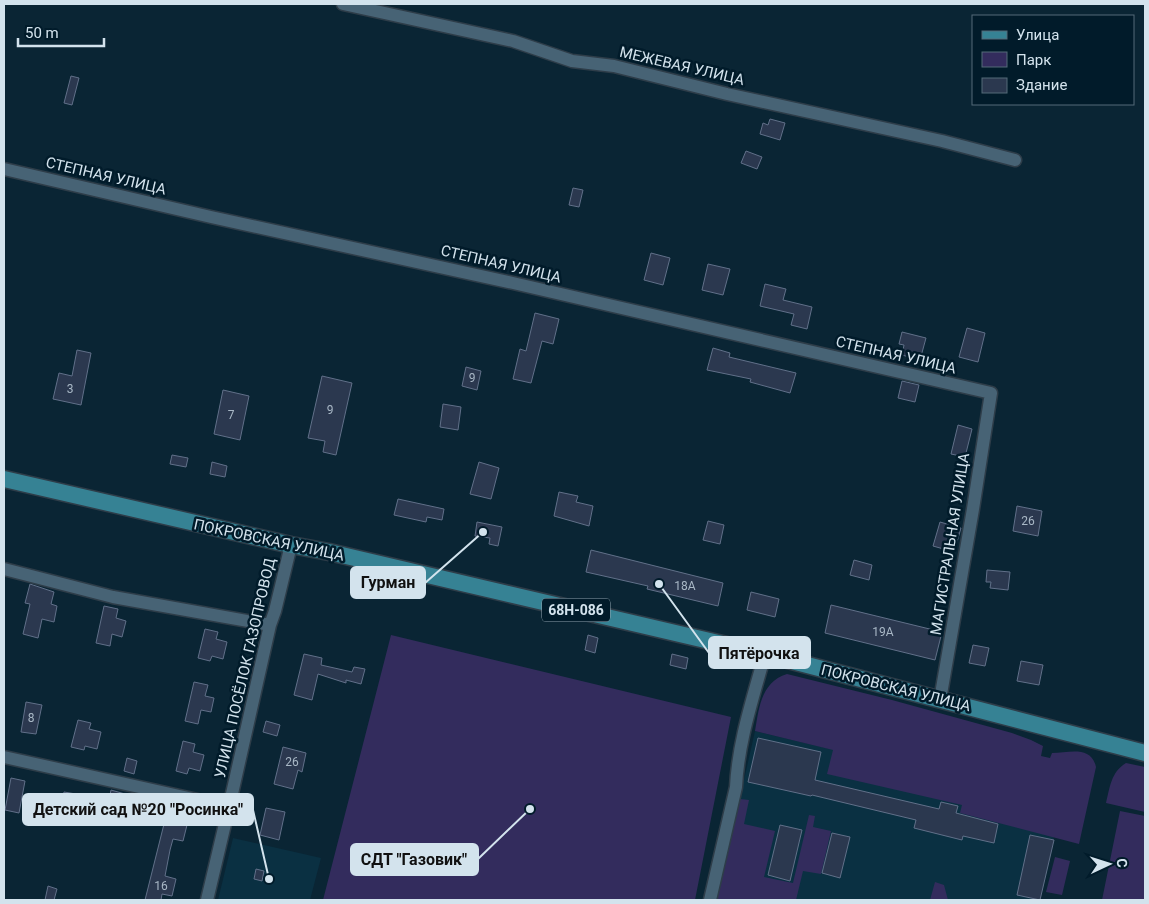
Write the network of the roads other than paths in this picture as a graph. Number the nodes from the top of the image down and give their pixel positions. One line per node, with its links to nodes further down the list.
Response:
1 (343, 4): 2 (street, МЕЖЕВАЯ УЛИЦА)
2 (1015, 160)
3 (4, 169): 4 (street, СТЕПНАЯ УЛИЦА)
4 (990, 393): 10 (street, МАГИСТРАЛЬНАЯ УЛИЦА)
5 (4, 479): 6 (main road, ПОКРОВСКАЯ УЛИЦА / 68Н-086)
6 (291, 545): 8 (street, УЛИЦА ПОСЁЛОК ГАЗОПРОВОД); 9 (main road, ПОКРОВСКАЯ УЛИЦА / 68Н-086)
7 (4, 568): 8 (street)
8 (270, 625): 13 (street, УЛИЦА ПОСЁЛОК ГАЗОПРОВОД)
9 (765, 654): 10 (main road, ПОКРОВСКАЯ УЛИЦА / 68Н-086); 15 (street)
10 (940, 700): 11 (main road, ПОКРОВСКАЯ УЛИЦА / 68Н-086)
11 (1145, 752)
12 (4, 757): 13 (street)
13 (228, 807): 14 (street, УЛИЦА ПОСЁЛОК ГАЗОПРОВОД)
14 (207, 900)
15 (710, 900)

